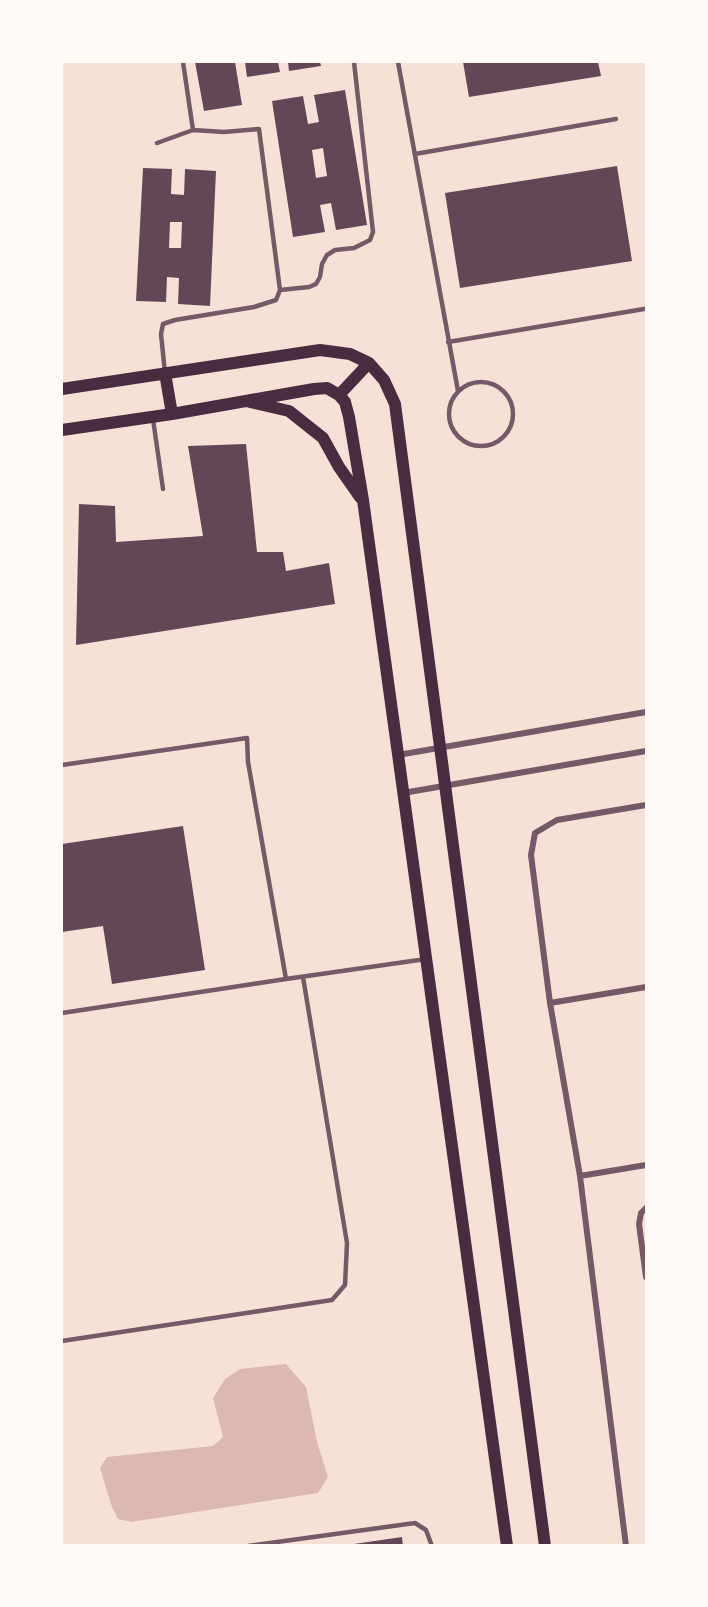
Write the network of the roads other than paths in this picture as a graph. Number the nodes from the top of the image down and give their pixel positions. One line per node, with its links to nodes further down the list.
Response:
1 (183, 62): 5 (lane)
2 (354, 62): 8 (lane)
3 (398, 62): 7 (lane)
4 (616, 119): 7 (lane)
5 (193, 130): 6 (lane); 8 (lane)
6 (157, 143)
7 (415, 154): 10 (lane)
8 (280, 290): 12 (lane)
9 (644, 309): 10 (lane)
10 (448, 342): 14 (lane)
11 (369, 363): 12 (main road); 15 (main road); 23 (main road)
12 (165, 373): 13 (main road); 17 (main road)
13 (62, 389)
14 (458, 391): 14 (lane)
15 (339, 395): 16 (main road); 21 (main road)
16 (244, 401): 17 (main road); 21 (main road)
17 (172, 414): 18 (main road)
18 (153, 416): 19 (main road); 20 (lane)
19 (62, 430)
20 (163, 489)
21 (363, 500): 25 (main road)
22 (646, 712): 23 (street)
23 (439, 749): 25 (street); 27 (main road)
24 (646, 751): 27 (street)
25 (398, 755): 28 (main road)
26 (62, 765): 32 (lane)
27 (444, 787): 28 (street); 44 (main road)
28 (403, 793): 30 (main road)
29 (646, 805): 34 (street)
30 (426, 959): 31 (lane); 43 (main road)
31 (303, 977): 32 (lane); 40 (lane)
32 (286, 979): 35 (lane)
33 (646, 987): 34 (street)
34 (550, 1004): 37 (street)
35 (62, 1013)
36 (646, 1165): 37 (street)
37 (580, 1176): 45 (street)
38 (646, 1208): 39 (street)
39 (646, 1277)
40 (62, 1341)
41 (248, 1545): 42 (lane)
42 (432, 1545)
43 (507, 1545)
44 (545, 1545)
45 (626, 1545)

